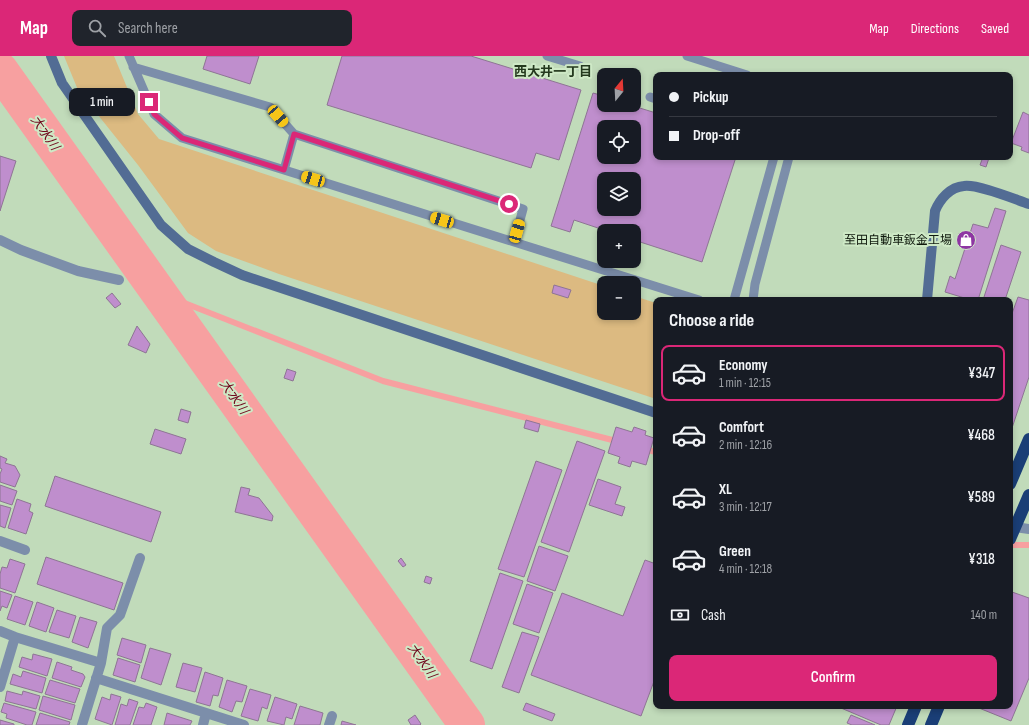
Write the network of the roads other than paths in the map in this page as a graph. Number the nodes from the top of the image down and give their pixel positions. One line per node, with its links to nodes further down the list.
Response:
1 (51, 56): 20 (street)
2 (129, 56): 6 (lane)
3 (547, 56): 5 (lane)
4 (687, 56): 7 (lane)
5 (580, 66)
6 (133, 67): 8 (lane); 11 (lane)
7 (738, 72)
8 (294, 134): 11 (lane); 14 (lane)
9 (773, 160): 17 (lane)
10 (788, 160): 18 (lane)
11 (284, 170): 14 (lane)
12 (1029, 204): 19 (street)
13 (0, 240): 15 (street)
14 (514, 242): 16 (lane)
15 (119, 280)
16 (689, 297)
17 (735, 297)
18 (753, 297)
19 (927, 297)
20 (653, 412)
21 (1029, 439): 22 (highway)
22 (1013, 477)
23 (1029, 495): 24 (highway)
24 (1013, 525)
25 (1013, 527): 26 (street)
26 (1029, 529)
27 (0, 541): 28 (street)
28 (25, 550)
29 (140, 558): 32 (street)
30 (0, 630): 31 (street)
31 (15, 637): 32 (street); 34 (street)
32 (101, 663): 33 (street)
33 (96, 678): 37 (street); 38 (street)
34 (0, 686)
35 (915, 709): 41 (highway)
36 (938, 709): 42 (highway)
37 (206, 713): 39 (street); 40 (street)
38 (82, 725)
39 (203, 725)
40 (244, 725)
41 (908, 725)
42 (931, 725)

